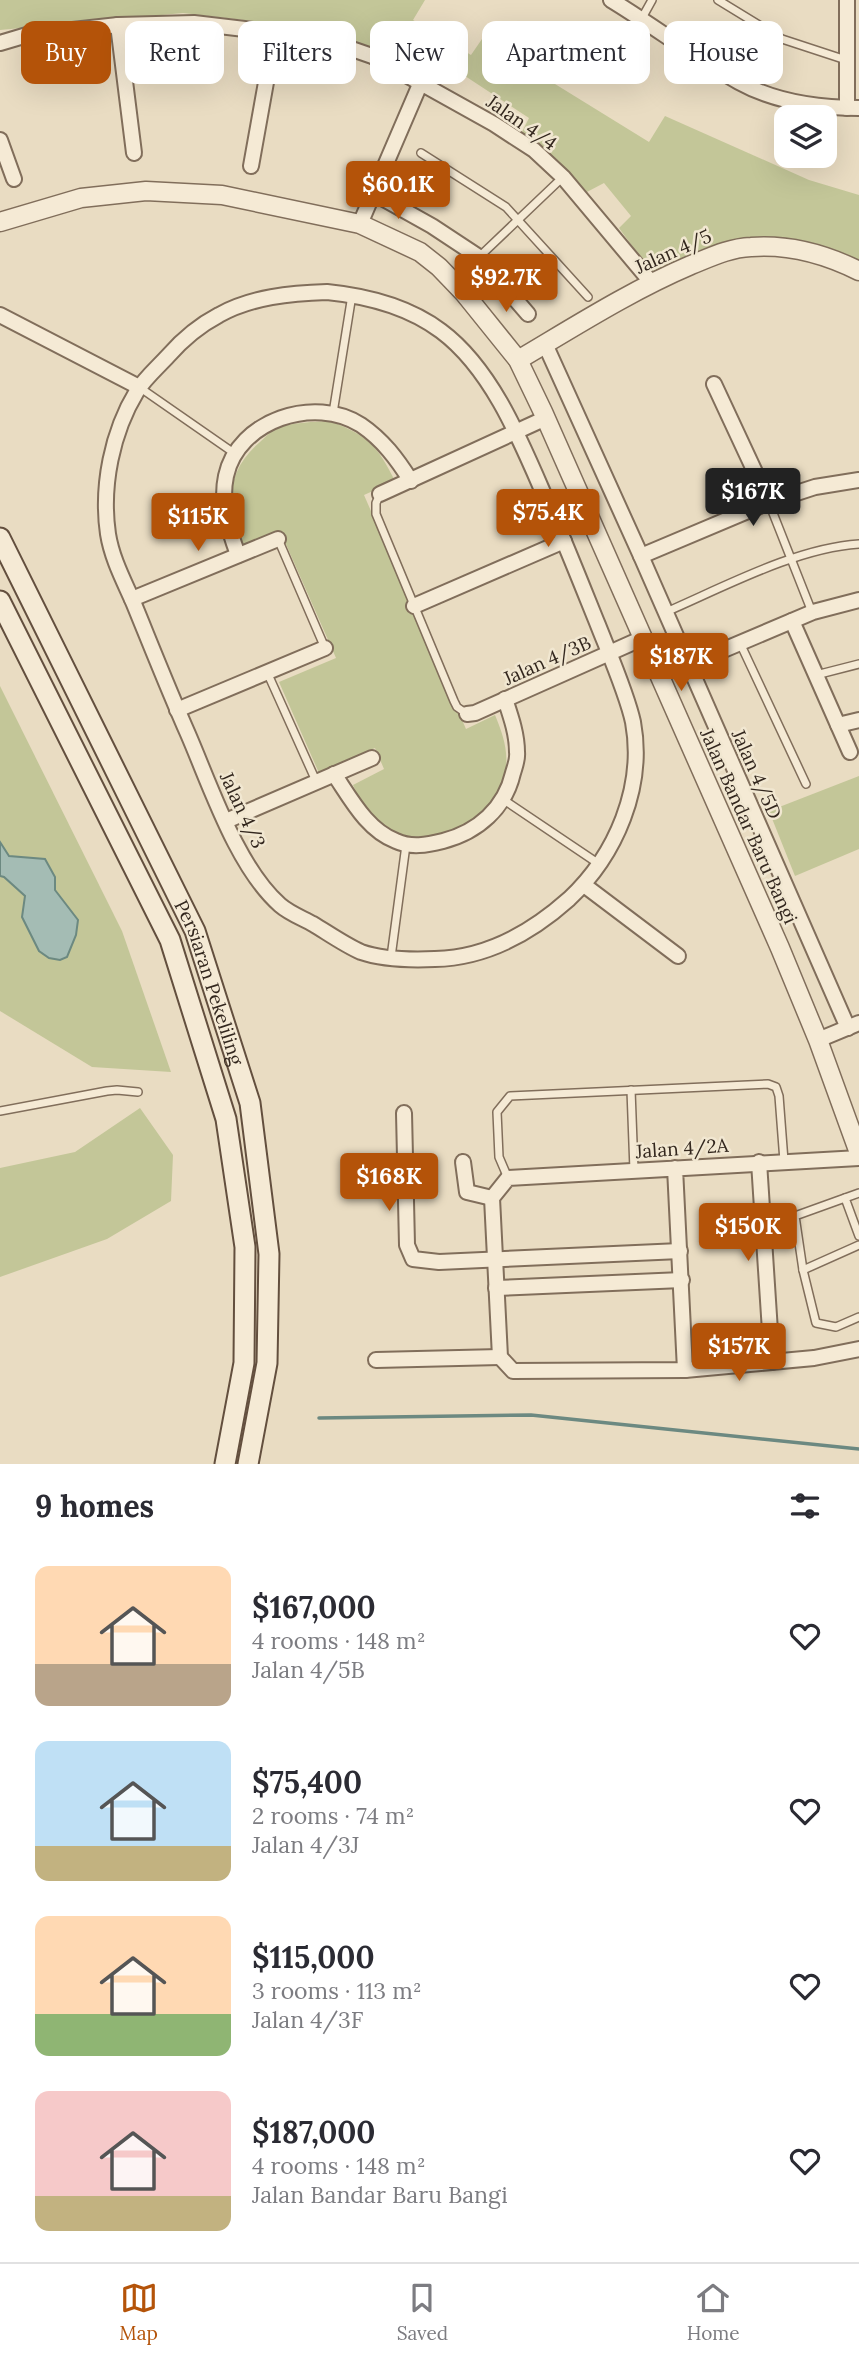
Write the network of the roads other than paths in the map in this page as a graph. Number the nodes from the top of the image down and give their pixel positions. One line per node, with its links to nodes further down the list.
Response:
1 (611, 0): 5 (street)
2 (652, 0): 5 (lane)
3 (718, 0): 9 (lane)
4 (844, 2): 9 (street)
5 (642, 18): 13 (street)
6 (118, 25): 7 (street, Jalan 4/4); 8 (street, Jalan 4/4); 15 (street)
7 (238, 28)
8 (0, 43)
9 (847, 60): 13 (street)
10 (266, 84): 17 (street)
11 (420, 84): 20 (street)
12 (425, 84): 18 (street, Jalan 4/4)
13 (853, 108)
14 (0, 140): 19 (street)
15 (134, 153)
16 (421, 153): 21 (lane)
17 (251, 166)
18 (564, 177): 21 (lane); 26 (street, Jalan 4/4)
19 (14, 179)
20 (373, 193): 23 (street); 24 (street)
21 (517, 220): 24 (lane); 28 (lane)
22 (0, 222): 23 (street, Jalan Bandar Baru Bangi)
23 (360, 224): 32 (street, Jalan Bandar Baru Bangi)
24 (479, 257): 29 (street)
25 (859, 271): 26 (street, Jalan 4/5)
26 (651, 282): 31 (street, Jalan 4/5)
27 (352, 295): 34 (street, Jalan 4/3); 35 (lane); 37 (street, Jalan 4/3)
28 (588, 297)
29 (528, 314)
30 (0, 315): 34 (street)
31 (544, 344): 32 (street, Jalan 4/5); 48 (street, Jalan 4/5D)
32 (518, 360): 36 (street, Jalan Bandar Baru Bangi)
33 (714, 384): 42 (street)
34 (139, 387): 38 (lane); 50 (street, Jalan 4/3)
35 (333, 414): 38 (street); 40 (street)
36 (546, 418): 37 (street); 57 (street, Jalan Bandar Baru Bangi)
37 (516, 432): 40 (street); 45 (street, Jalan 4/3)
38 (234, 453): 47 (street)
39 (859, 480): 42 (street)
40 (411, 481): 41 (street)
41 (380, 494): 53 (lane)
42 (769, 502): 48 (street); 49 (lane)
43 (0, 538): 113 (main road, Persiaran Pekeliling)
44 (278, 539): 47 (street); 59 (lane)
45 (564, 541): 53 (street); 60 (street, Jalan 4/3)
46 (859, 544): 49 (lane)
47 (238, 555): 50 (street)
48 (641, 556): 54 (street, Jalan 4/5D)
49 (792, 559): 54 (lane); 55 (lane)
50 (132, 599): 66 (street, Jalan 4/3)
51 (859, 600): 55 (street)
52 (0, 601): 112 (main road, Persiaran Pekeliling)
53 (414, 606): 67 (lane)
54 (665, 612): 61 (street, Jalan 4/5D)
55 (813, 612): 56 (street)
56 (792, 621): 58 (street); 64 (street)
57 (643, 638): 60 (street, Jalan 4/3B); 83 (street, Jalan Bandar Baru Bangi)
58 (740, 643): 61 (street); 74 (lane)
59 (325, 648): 63 (street)
60 (610, 653): 65 (street, Jalan 4/3B); 78 (street, Jalan 4/3)
61 (688, 664): 82 (street, Jalan 4/5D)
62 (859, 664): 64 (lane)
63 (267, 672): 66 (street); 73 (lane)
64 (816, 675): 69 (street)
65 (505, 699): 67 (street, Jalan 4/3B); 75 (street)
66 (177, 710): 76 (street, Jalan 4/3)
67 (467, 714)
68 (859, 720): 69 (street)
69 (838, 724): 70 (street)
70 (850, 752)
71 (372, 758): 72 (street)
72 (334, 775): 73 (street); 77 (street)
73 (316, 782): 76 (street)
74 (806, 784)
75 (504, 800): 77 (street); 78 (lane)
76 (226, 821): 81 (street, Jalan 4/3)
77 (406, 845): 81 (lane)
78 (599, 864): 79 (street, Jalan 4/3)
79 (584, 885): 80 (street); 81 (street, Jalan 4/3)
80 (678, 956)
81 (391, 957)
82 (854, 1026): 83 (street)
83 (818, 1040): 88 (street, Jalan Bandar Baru Bangi)
84 (631, 1090): 90 (lane); 94 (lane); 95 (lane)
85 (138, 1093): 86 (lane)
86 (0, 1111)
87 (404, 1112): 102 (street)
88 (855, 1132): 89 (street, Jalan Bandar Baru Bangi)
89 (859, 1155): 90 (street, Jalan 4/2A)
90 (784, 1161): 92 (street, Jalan 4/2A)
91 (463, 1162): 97 (street)
92 (759, 1162): 93 (street, Jalan 4/2A); 110 (street)
93 (675, 1168): 94 (street, Jalan 4/2A); 101 (street)
94 (634, 1170): 95 (street, Jalan 4/2A)
95 (508, 1178): 97 (street)
96 (859, 1193): 98 (lane)
97 (492, 1198): 102 (street)
98 (845, 1198): 99 (lane); 103 (lane)
99 (859, 1236)
100 (859, 1245): 103 (lane)
101 (680, 1251): 102 (street); 104 (street)
102 (495, 1260): 105 (street)
103 (803, 1270): 106 (lane)
104 (682, 1280): 105 (street); 111 (street)
105 (496, 1288): 108 (street)
106 (859, 1317)
107 (859, 1349): 110 (street)
108 (499, 1357): 109 (street); 111 (street)
109 (376, 1360)
110 (772, 1362): 111 (street)
111 (685, 1370)
112 (225, 1464)
113 (248, 1464)

